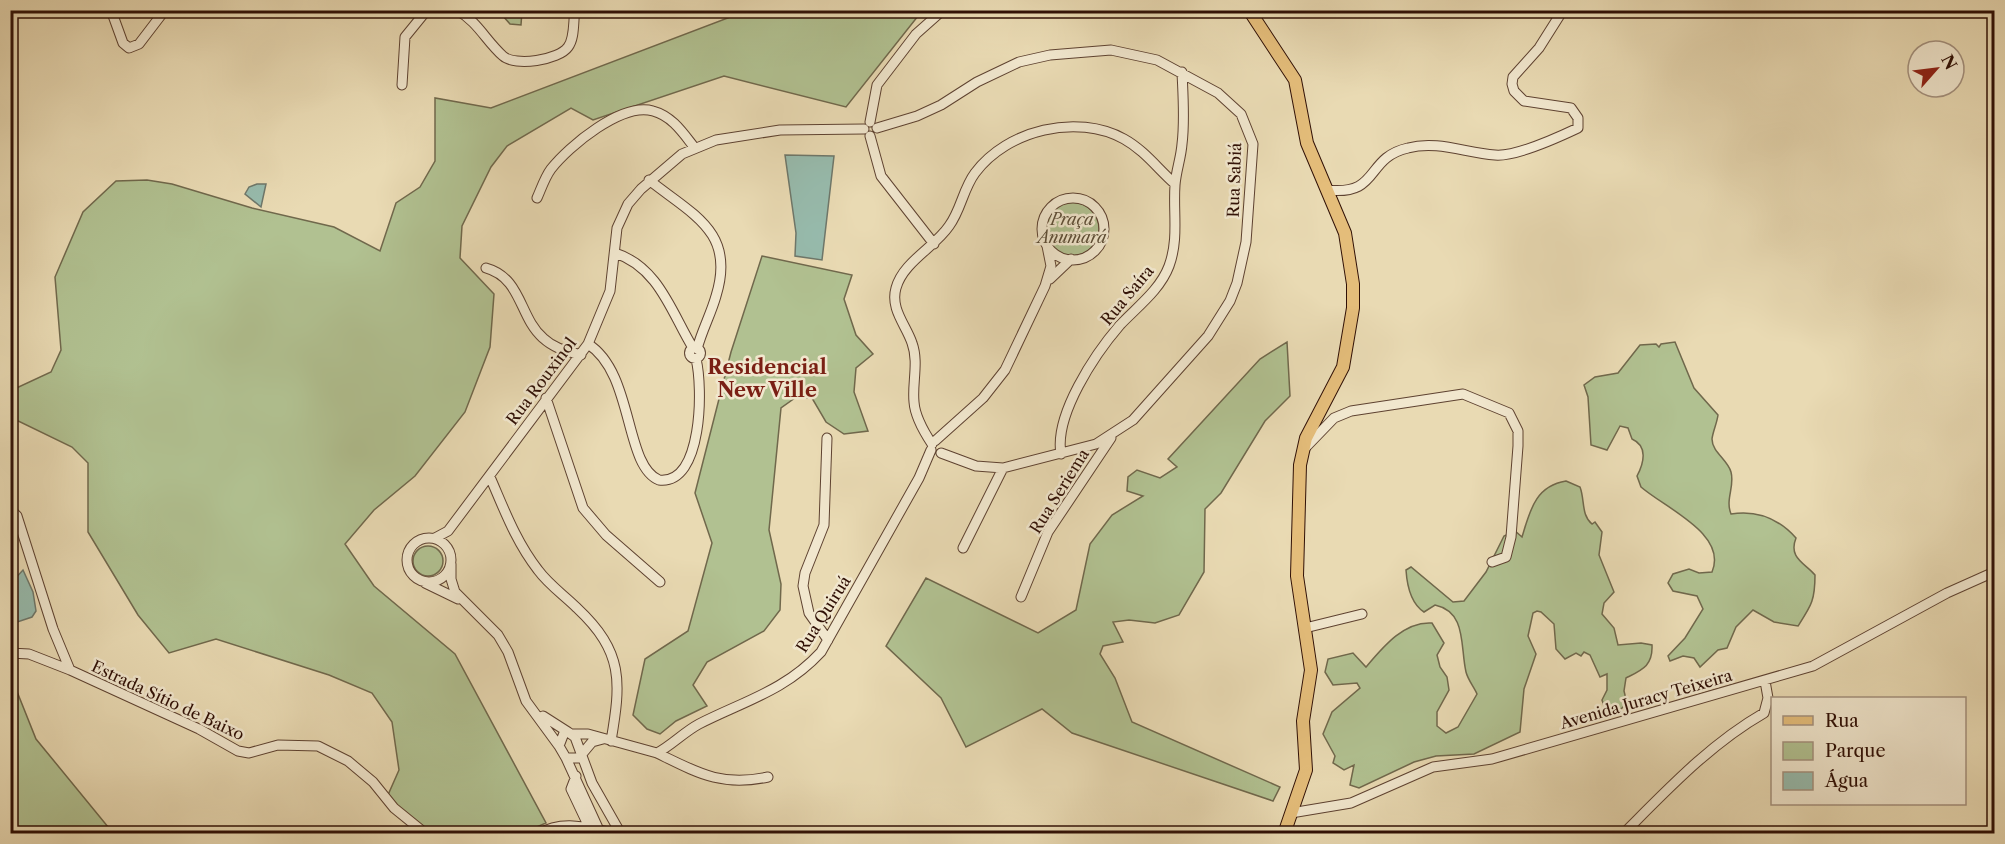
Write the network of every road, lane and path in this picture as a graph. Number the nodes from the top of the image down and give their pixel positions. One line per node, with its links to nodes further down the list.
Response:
1 (111, 10): 2 (street)
2 (165, 10)
3 (427, 10): 10 (street)
4 (457, 10): 5 (street)
5 (575, 10)
6 (943, 10): 11 (street)
7 (1249, 10): 15 (main road)
8 (1563, 10): 15 (street)
9 (1182, 72): 11 (street, Rua Sabiá); 14 (street, Rua Saíra); 31 (street, Rua Sabiá)
10 (402, 85)
11 (870, 129): 12 (street, Rua Rouxinol); 17 (street)
12 (694, 147): 13 (street, Rua Rouxinol); 16 (street)
13 (649, 180): 19 (street, Rua Rouxinol); 26 (street)
14 (1175, 184): 17 (street, Rua Sabiá); 35 (street, Rua Saíra)
15 (1327, 190): 34 (main road)
16 (537, 198)
17 (934, 244): 33 (street, Rua Sabiá)
18 (1047, 246): 20 (street); 20 (street); 24 (street)
19 (615, 253): 21 (street); 22 (street, Rua Rouxinol)
20 (1071, 259): 24 (street)
21 (629, 261): 22 (street); 26 (street)
22 (614, 267): 25 (street, Rua Rouxinol)
23 (486, 268): 27 (street)
24 (1045, 286): 33 (street, Rua Quiruá)
25 (588, 344): 26 (street); 27 (street, Rua Rouxinol)
26 (693, 353)
27 (581, 356): 28 (street, Rua Rouxinol)
28 (546, 398): 29 (street, Rua Rouxinol); 30 (street)
29 (535, 413): 30 (street); 38 (street, Rua Rouxinol)
30 (552, 420): 51 (street)
31 (1112, 436): 35 (street, Rua Sabiá); 52 (street, Rua Seriema)
32 (827, 438): 56 (street)
33 (937, 447): 37 (street, Rua Sabiá); 56 (street, Rua Quiruá)
34 (1302, 451): 47 (street); 55 (main road)
35 (1061, 454): 36 (street, Rua Sabiá)
36 (1003, 468): 37 (street, Rua Sabiá); 39 (street)
37 (991, 469): 39 (street)
38 (490, 477): 40 (street, Rua Rouxinol); 41 (street)
39 (993, 485): 46 (street)
40 (482, 489): 41 (street); 43 (street, Rua Rouxinol)
41 (499, 499): 62 (street)
42 (10, 509): 58 (street)
43 (448, 531): 44 (street, Rua Rouxinol); 45 (street, Rua Rouxinol)
44 (435, 538): 45 (street); 50 (street)
45 (445, 544): 48 (street)
46 (963, 548)
47 (1492, 561)
48 (451, 564): 50 (street); 53 (street)
49 (1995, 572): 59 (street, Avenida Juracy Teixeira)
50 (423, 581): 53 (street)
51 (660, 582)
52 (1021, 597)
53 (465, 602): 60 (street)
54 (1362, 614): 55 (street)
55 (1305, 628): 70 (main road)
56 (828, 640): 64 (street, Rua Quiruá)
57 (10, 653): 58 (street, Estrada Sítio de Baixo)
58 (70, 670): 73 (street, Estrada Sítio de Baixo)
59 (1765, 681): 70 (street, Avenida Juracy Teixeira); 77 (street)
60 (533, 710): 61 (street); 63 (street)
61 (570, 733): 62 (street); 63 (street); 65 (street)
62 (607, 740): 64 (street); 65 (street)
63 (559, 746): 66 (street)
64 (657, 753): 69 (street)
65 (581, 756): 66 (street); 67 (street)
66 (567, 758): 68 (street)
67 (586, 772): 68 (street); 71 (street)
68 (573, 777): 72 (street)
69 (768, 777)
70 (1291, 813): 76 (main road)
71 (611, 819): 72 (street); 75 (street)
72 (595, 827): 74 (street); 75 (street)
73 (426, 834)
74 (538, 834)
75 (620, 834)
76 (1284, 834)
77 (1623, 834)

